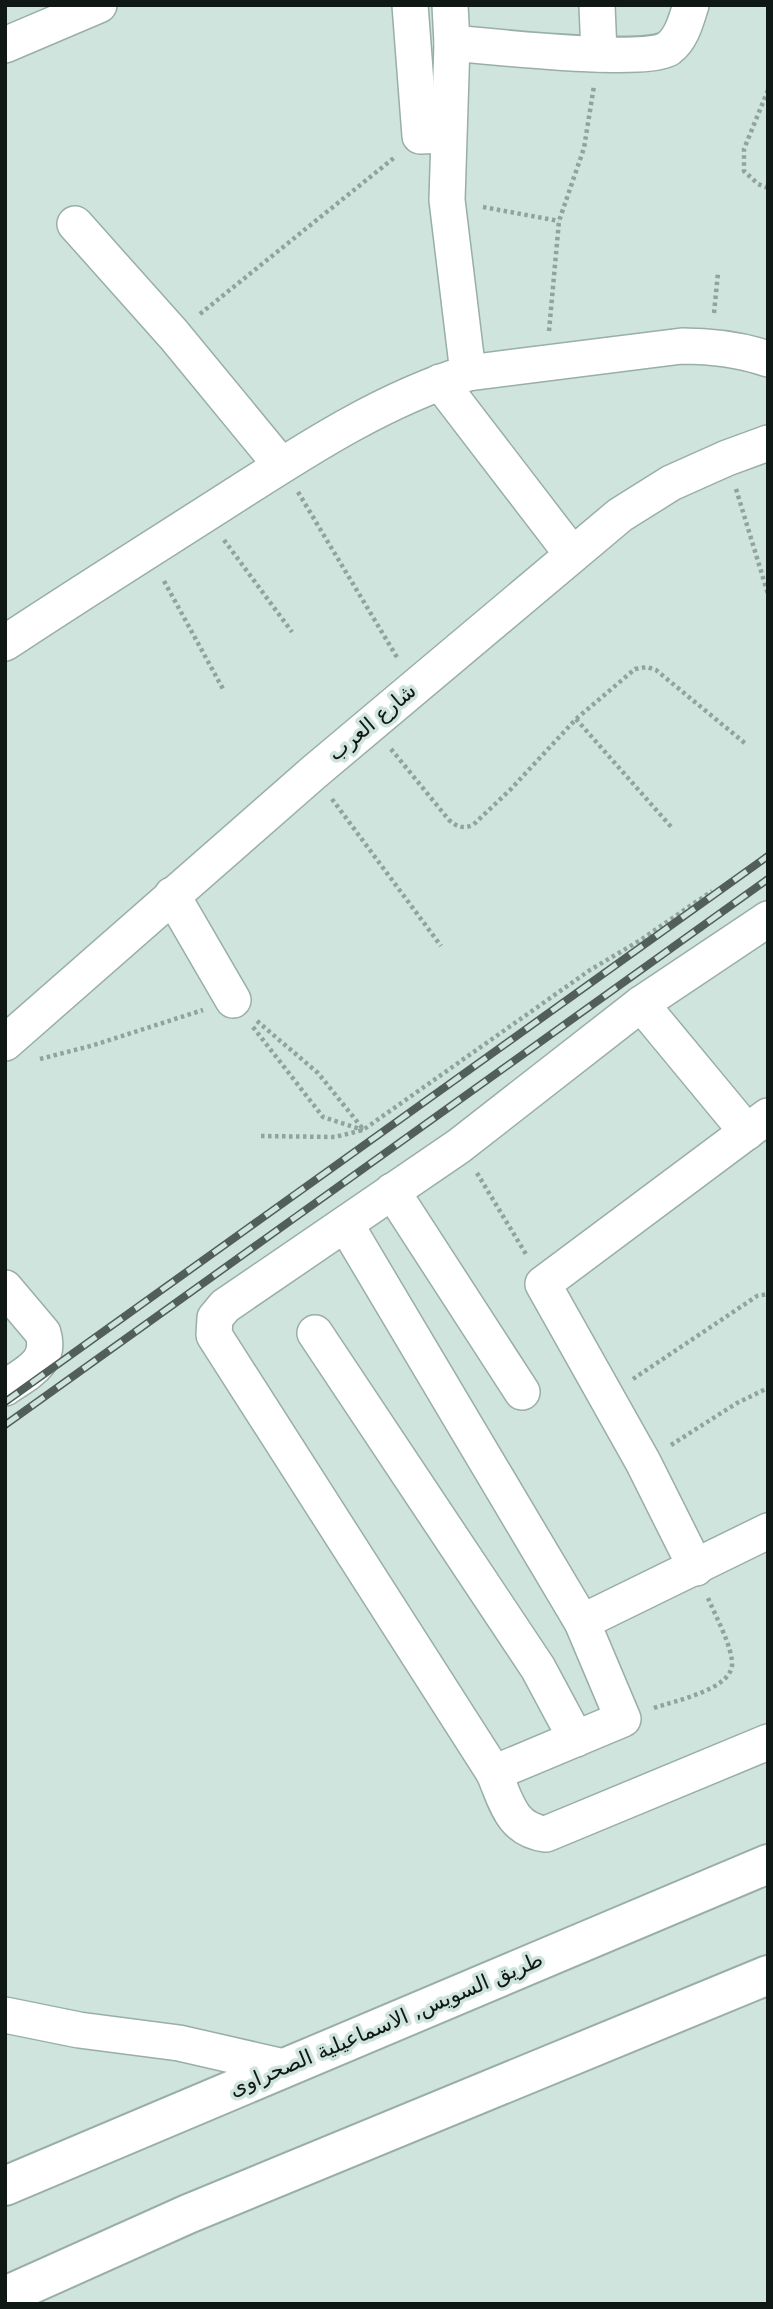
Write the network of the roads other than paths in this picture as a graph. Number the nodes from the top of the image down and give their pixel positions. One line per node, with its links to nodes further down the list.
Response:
1 (99, 5): 7 (street)
2 (410, 5): 9 (street)
3 (450, 5): 6 (street)
4 (597, 5): 8 (street)
5 (691, 5): 8 (street)
6 (452, 43): 8 (street); 9 (street)
7 (5, 45)
8 (599, 54)
9 (434, 136): 12 (street)
10 (75, 224): 14 (street)
11 (768, 359): 12 (street)
12 (454, 378): 14 (street); 15 (street)
13 (768, 443): 15 (street, شارع العرب)
14 (281, 466): 16 (street)
15 (572, 554): 17 (street, شارع العرب)
16 (5, 643)
17 (172, 895): 19 (street); 21 (street, شارع العرب)
18 (768, 919): 20 (street)
19 (233, 1000)
20 (641, 1004): 22 (street); 23 (street)
21 (18, 1052)
22 (757, 1124): 30 (street)
23 (392, 1192): 24 (street); 28 (street)
24 (346, 1225): 31 (street); 34 (street)
25 (5, 1287): 27 (street)
26 (315, 1333): 32 (street)
27 (5, 1388)
28 (522, 1392)
29 (768, 1531): 30 (street)
30 (696, 1568): 31 (street)
31 (582, 1622): 32 (street)
32 (576, 1739): 34 (street)
33 (768, 1742): 34 (street)
34 (494, 1773)
35 (768, 1864): 38 (main road, طريق السويس, الاسماعيلية الصحراوى)
36 (768, 1975): 40 (main road)
37 (5, 2015): 38 (street)
38 (284, 2067): 39 (main road, طريق السويس, الاسماعيلية الصحراوى)
39 (5, 2186)
40 (5, 2296)

